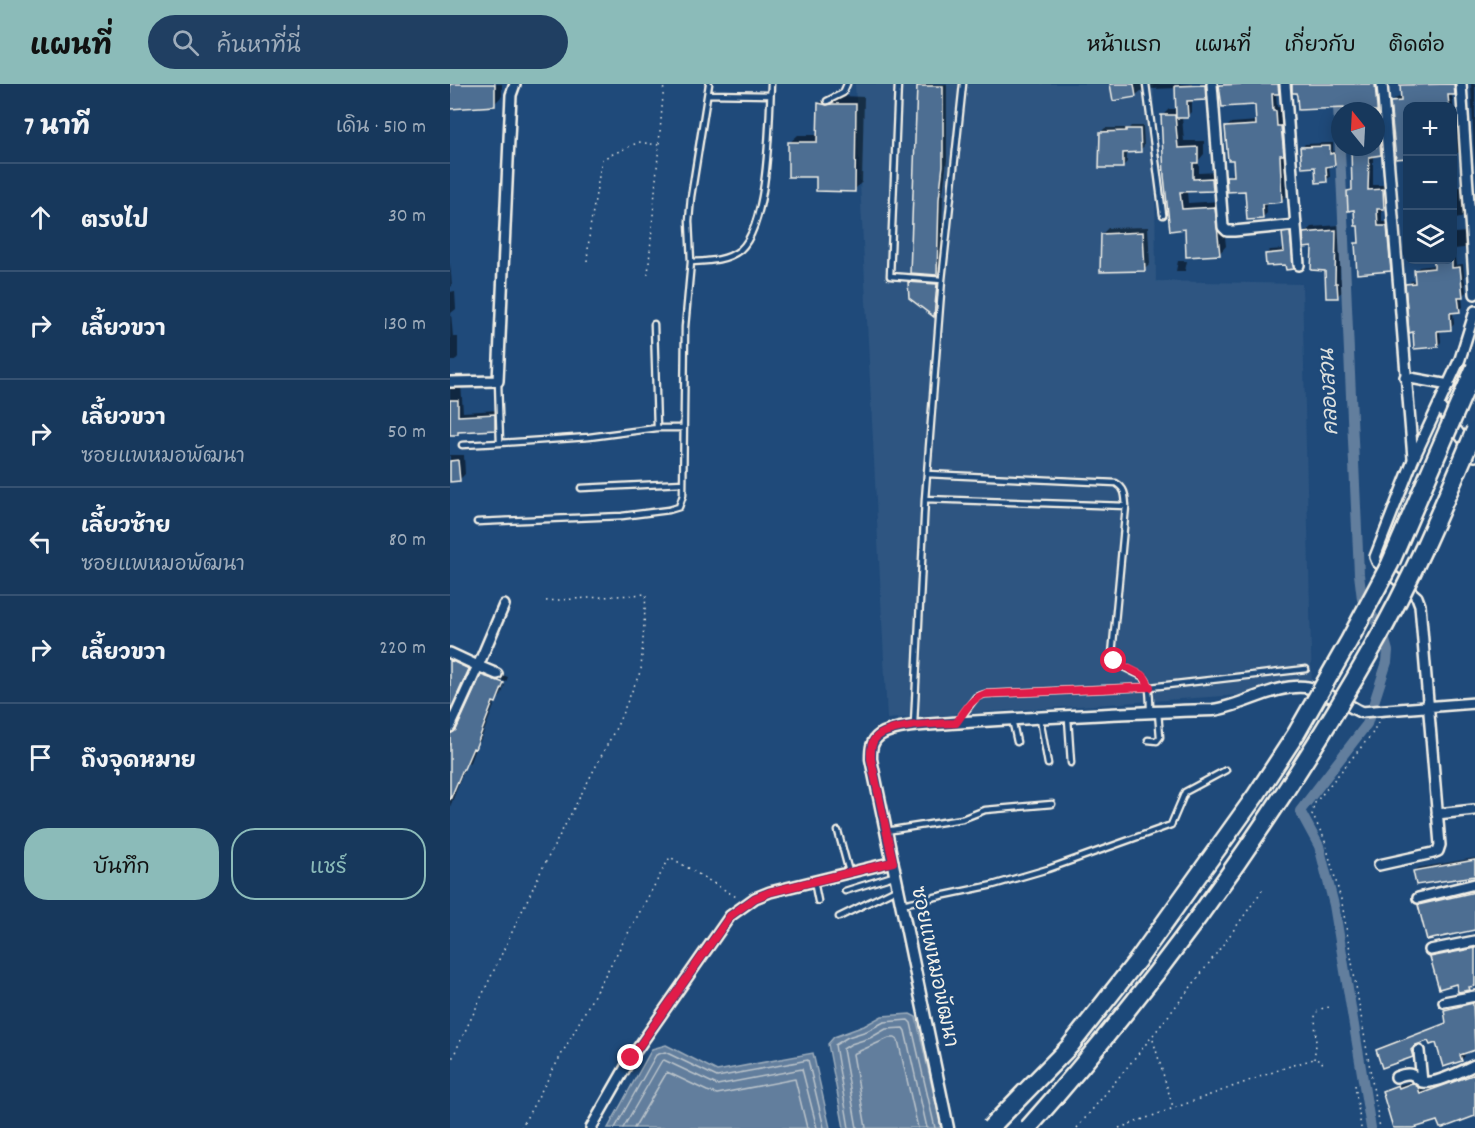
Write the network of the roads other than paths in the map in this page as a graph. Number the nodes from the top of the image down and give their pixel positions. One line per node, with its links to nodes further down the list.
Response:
1 (515, 84): 25 (street)
2 (709, 84): 12 (lane)
3 (771, 84): 13 (lane)
4 (847, 84): 14 (lane)
5 (898, 84): 19 (lane)
6 (963, 84): 19 (lane)
7 (1146, 84): 15 (lane)
8 (1212, 84): 16 (street)
9 (1285, 84): 16 (street)
10 (1382, 84): 24 (street)
11 (1461, 84): 20 (street)
12 (708, 94): 13 (lane); 17 (lane)
13 (770, 95): 17 (lane)
14 (827, 101)
15 (1163, 215)
16 (1296, 225): 18 (street)
17 (691, 262): 30 (lane)
18 (1299, 265)
19 (942, 280): 36 (lane)
20 (1475, 294)
21 (1475, 311): 27 (street)
22 (654, 324): 29 (lane)
23 (1475, 367): 90 (highway, bridge)
24 (1405, 376): 27 (street); 35 (street)
25 (498, 381): 26 (street); 32 (lane)
26 (450, 382)
27 (1449, 385): 28 (street)
28 (1439, 406): 34 (street); 35 (street)
29 (657, 428): 30 (lane); 32 (lane)
30 (684, 428): 37 (lane)
31 (1475, 430): 91 (highway, bridge)
32 (500, 443): 33 (lane)
33 (462, 445)
34 (1475, 456)
35 (1413, 460): 49 (street)
36 (927, 474): 39 (lane); 40 (lane)
37 (683, 483): 38 (lane); 41 (lane)
38 (581, 488)
39 (925, 499): 40 (lane); 56 (lane)
40 (1126, 506): 47 (lane)
41 (477, 522)
42 (504, 605): 44 (street)
43 (450, 653): 44 (street)
44 (478, 666): 46 (street); 57 (street)
45 (1306, 669): 47 (lane)
46 (497, 674)
47 (1150, 687): 50 (lane); 55 (lane)
48 (1475, 703): 49 (street)
49 (1429, 706): 51 (street); 65 (street)
50 (1154, 712): 51 (street, ซอยแพหมอพัฒนา); 52 (street, ซอยแพหมอพัฒนา); 58 (lane)
51 (1361, 712)
52 (1068, 716): 53 (street, ซอยแพหมอพัฒนา); 60 (lane)
53 (1040, 717): 54 (street, ซอยแพหมอพัฒนา); 61 (lane)
54 (1012, 719): 55 (street, ซอยแพหมอพัฒนา); 59 (lane)
55 (956, 723): 56 (street, ซอยแพหมอพัฒนา)
56 (914, 726): 67 (street, ซอยแพหมอพัฒนา)
57 (450, 727)
58 (1148, 740)
59 (1017, 742)
60 (1071, 763)
61 (1048, 764)
62 (1226, 770): 78 (lane)
63 (1052, 804): 67 (lane)
64 (1474, 810): 65 (street)
65 (1437, 814): 69 (street)
66 (838, 831): 70 (lane)
67 (886, 831): 68 (street, ซอยแพหมอพัฒนา)
68 (893, 862): 70 (street); 71 (street, ซอยแพหมอพัฒนา)
69 (1379, 865)
70 (850, 873): 72 (street)
71 (896, 875): 74 (street, ซอยแพหมอพัฒนา); 75 (lane); 78 (lane)
72 (814, 881): 77 (lane); 88 (street)
73 (1475, 884): 76 (street)
74 (899, 888): 78 (street, ซอยแพหมอพัฒนา); 79 (lane)
75 (845, 891)
76 (1418, 898)
77 (818, 901)
78 (902, 904): 89 (street, ซอยแพหมอพัฒนา)
79 (839, 917)
80 (1475, 941): 81 (street)
81 (1430, 950)
82 (1475, 996): 83 (street)
83 (1444, 1002)
84 (1419, 1051): 87 (street)
85 (1475, 1065): 87 (street)
86 (1396, 1077): 87 (street)
87 (1422, 1082)
88 (591, 1128)
89 (948, 1128)
90 (990, 1128)
91 (1028, 1128)

